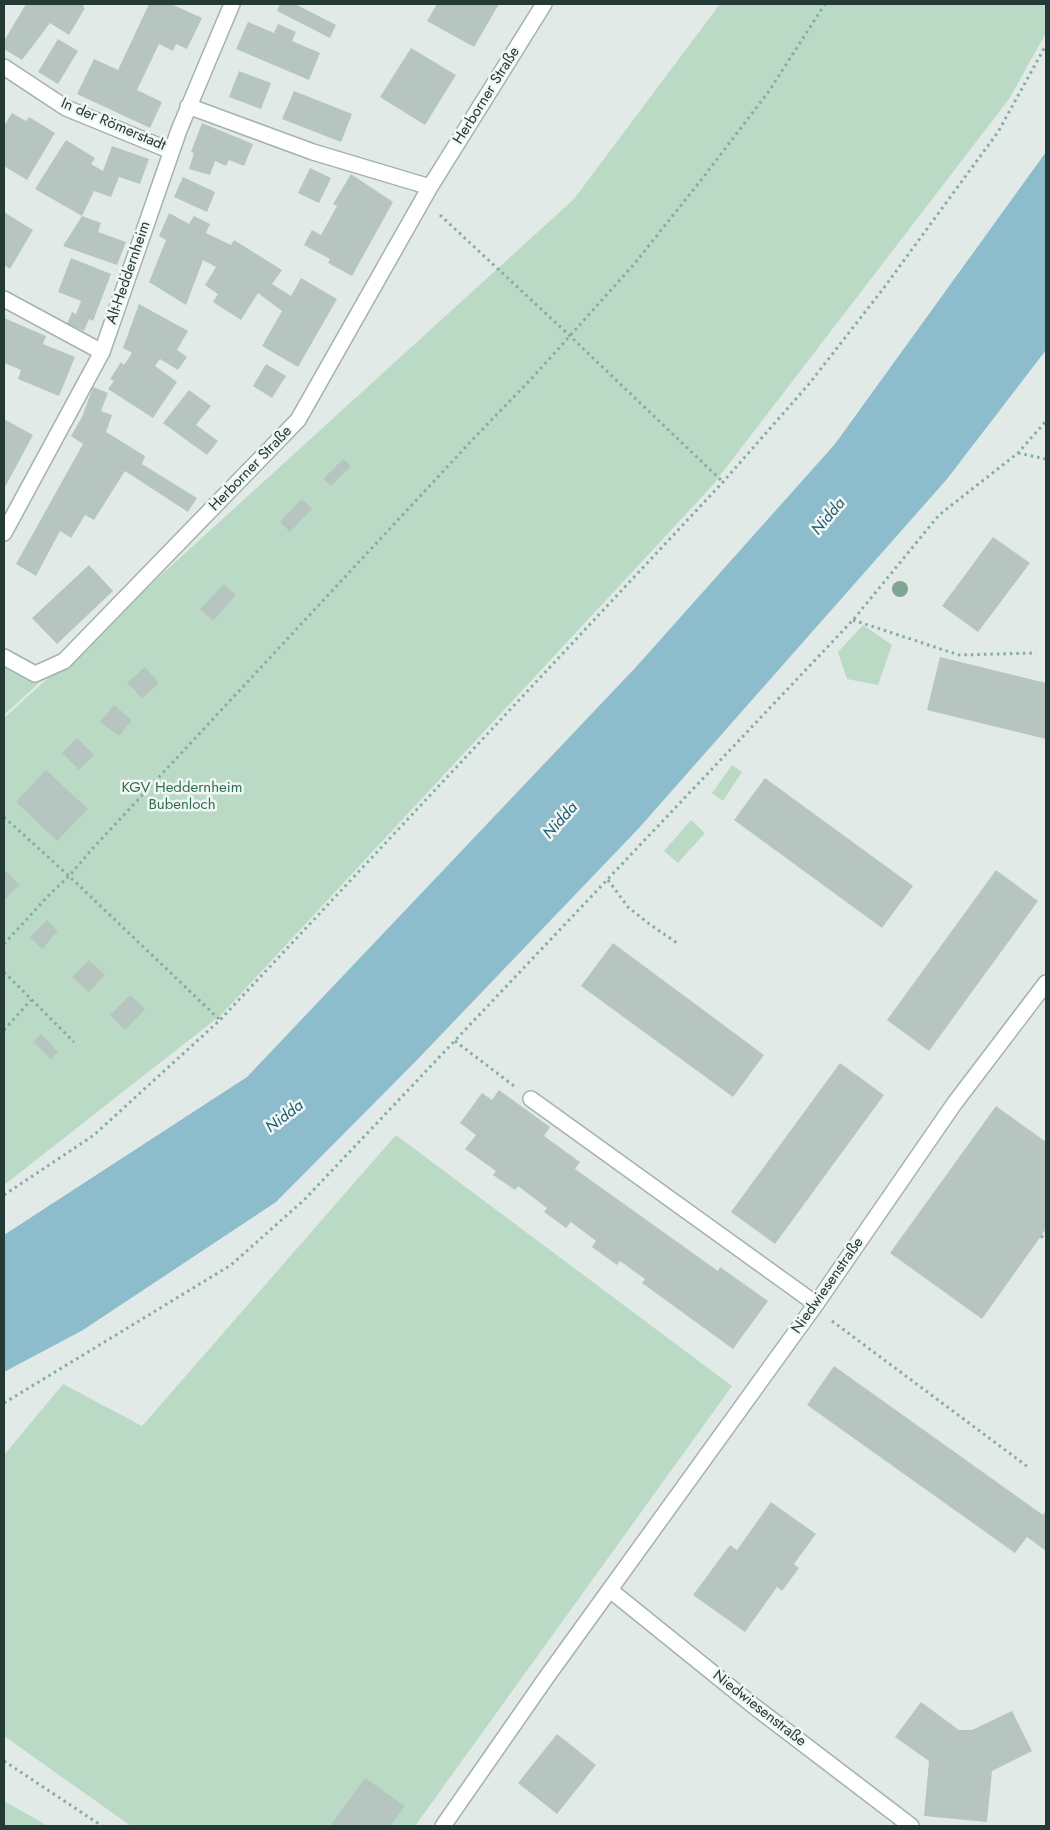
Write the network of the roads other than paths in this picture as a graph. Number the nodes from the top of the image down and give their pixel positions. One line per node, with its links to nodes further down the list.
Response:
1 (232, 4): 4 (street, Alt-Heddernheim)
2 (544, 4): 6 (street, Herborner Straße)
3 (4, 67): 5 (street, In der Römerstadt)
4 (188, 106): 5 (street, Alt-Heddernheim); 6 (street)
5 (171, 151): 8 (street, Alt-Heddernheim)
6 (427, 193): 10 (street, Herborner Straße)
7 (4, 299): 8 (street)
8 (102, 352): 9 (street, Alt-Heddernheim)
9 (4, 533)
10 (4, 657)
11 (1046, 983): 13 (street, Niedwiesenstraße)
12 (530, 1099): 13 (street)
13 (816, 1304): 14 (street, Niedwiesenstraße)
14 (610, 1590): 15 (street, Niedwiesenstraße); 16 (street, Niedwiesenstraße)
15 (443, 1826)
16 (911, 1826)

